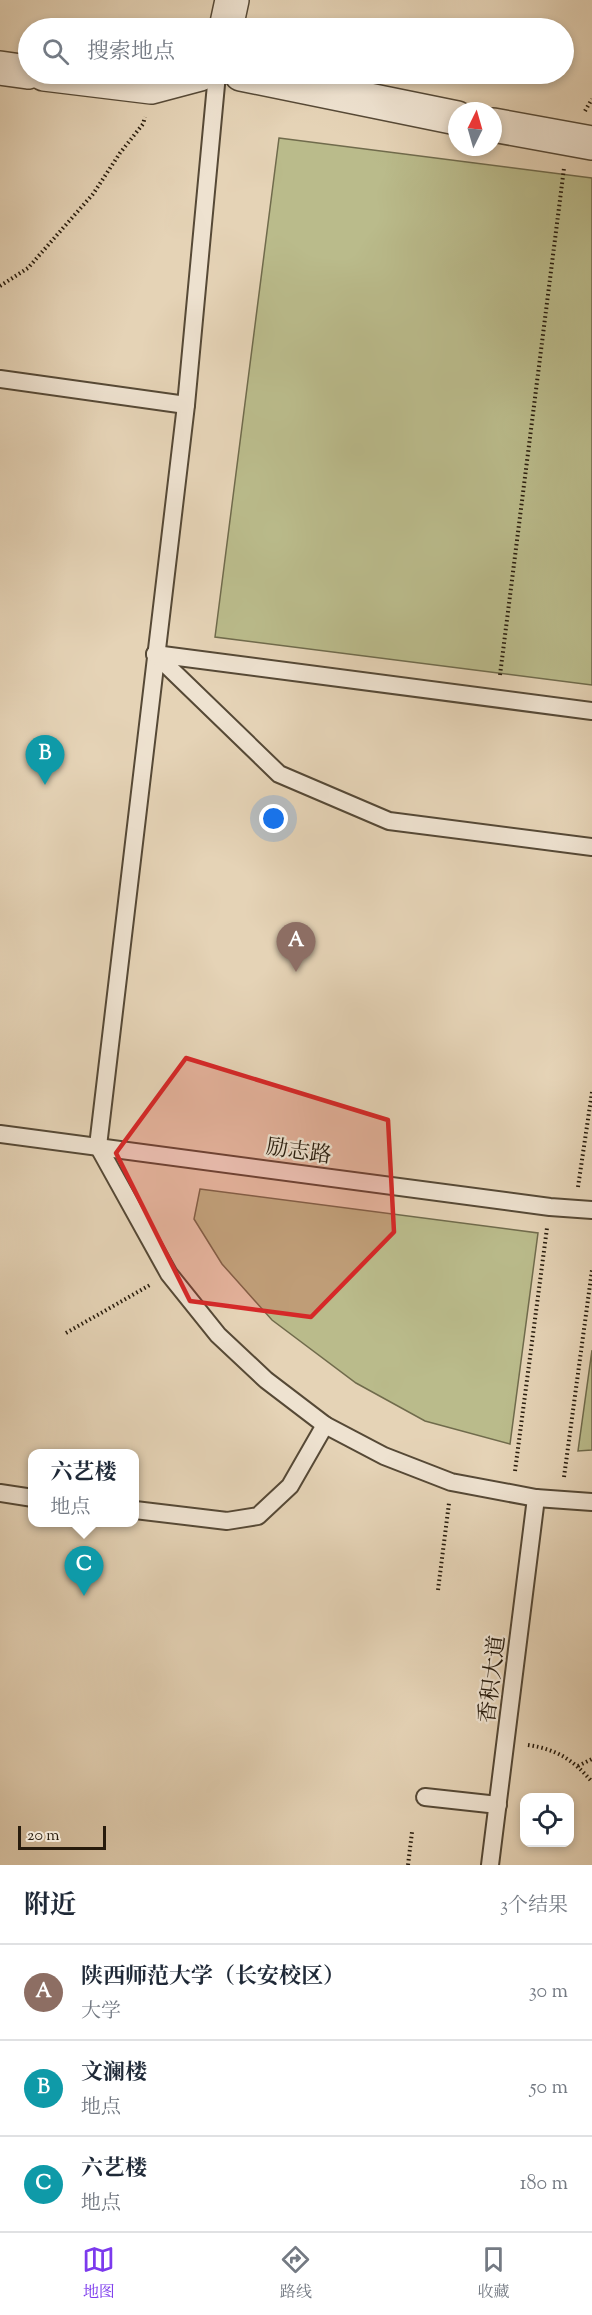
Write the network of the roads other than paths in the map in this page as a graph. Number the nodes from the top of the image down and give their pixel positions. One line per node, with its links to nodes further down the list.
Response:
1 (232, 0): 2 (street)
2 (228, 18)
3 (0, 68): 4 (street)
4 (18, 71)
5 (126, 84): 6 (street)
6 (162, 84)
7 (216, 84): 13 (lane)
8 (291, 84): 9 (street)
9 (448, 116)
10 (502, 127): 11 (street)
11 (580, 142)
12 (0, 379): 13 (lane)
13 (186, 405): 14 (lane)
14 (155, 654): 15 (lane); 16 (lane); 18 (lane)
15 (592, 711)
16 (592, 847)
17 (0, 1134): 18 (lane, 励志路)
18 (98, 1146): 19 (lane, 励志路); 20 (lane)
19 (592, 1210)
20 (325, 1425): 23 (lane); 25 (lane)
21 (0, 1494): 22 (lane)
22 (28, 1497)
23 (536, 1498): 24 (lane); 27 (lane, 香积大道)
24 (592, 1502)
25 (139, 1510)
26 (425, 1797): 27 (lane)
27 (498, 1805): 28 (lane, 香积大道)
28 (490, 1865)

